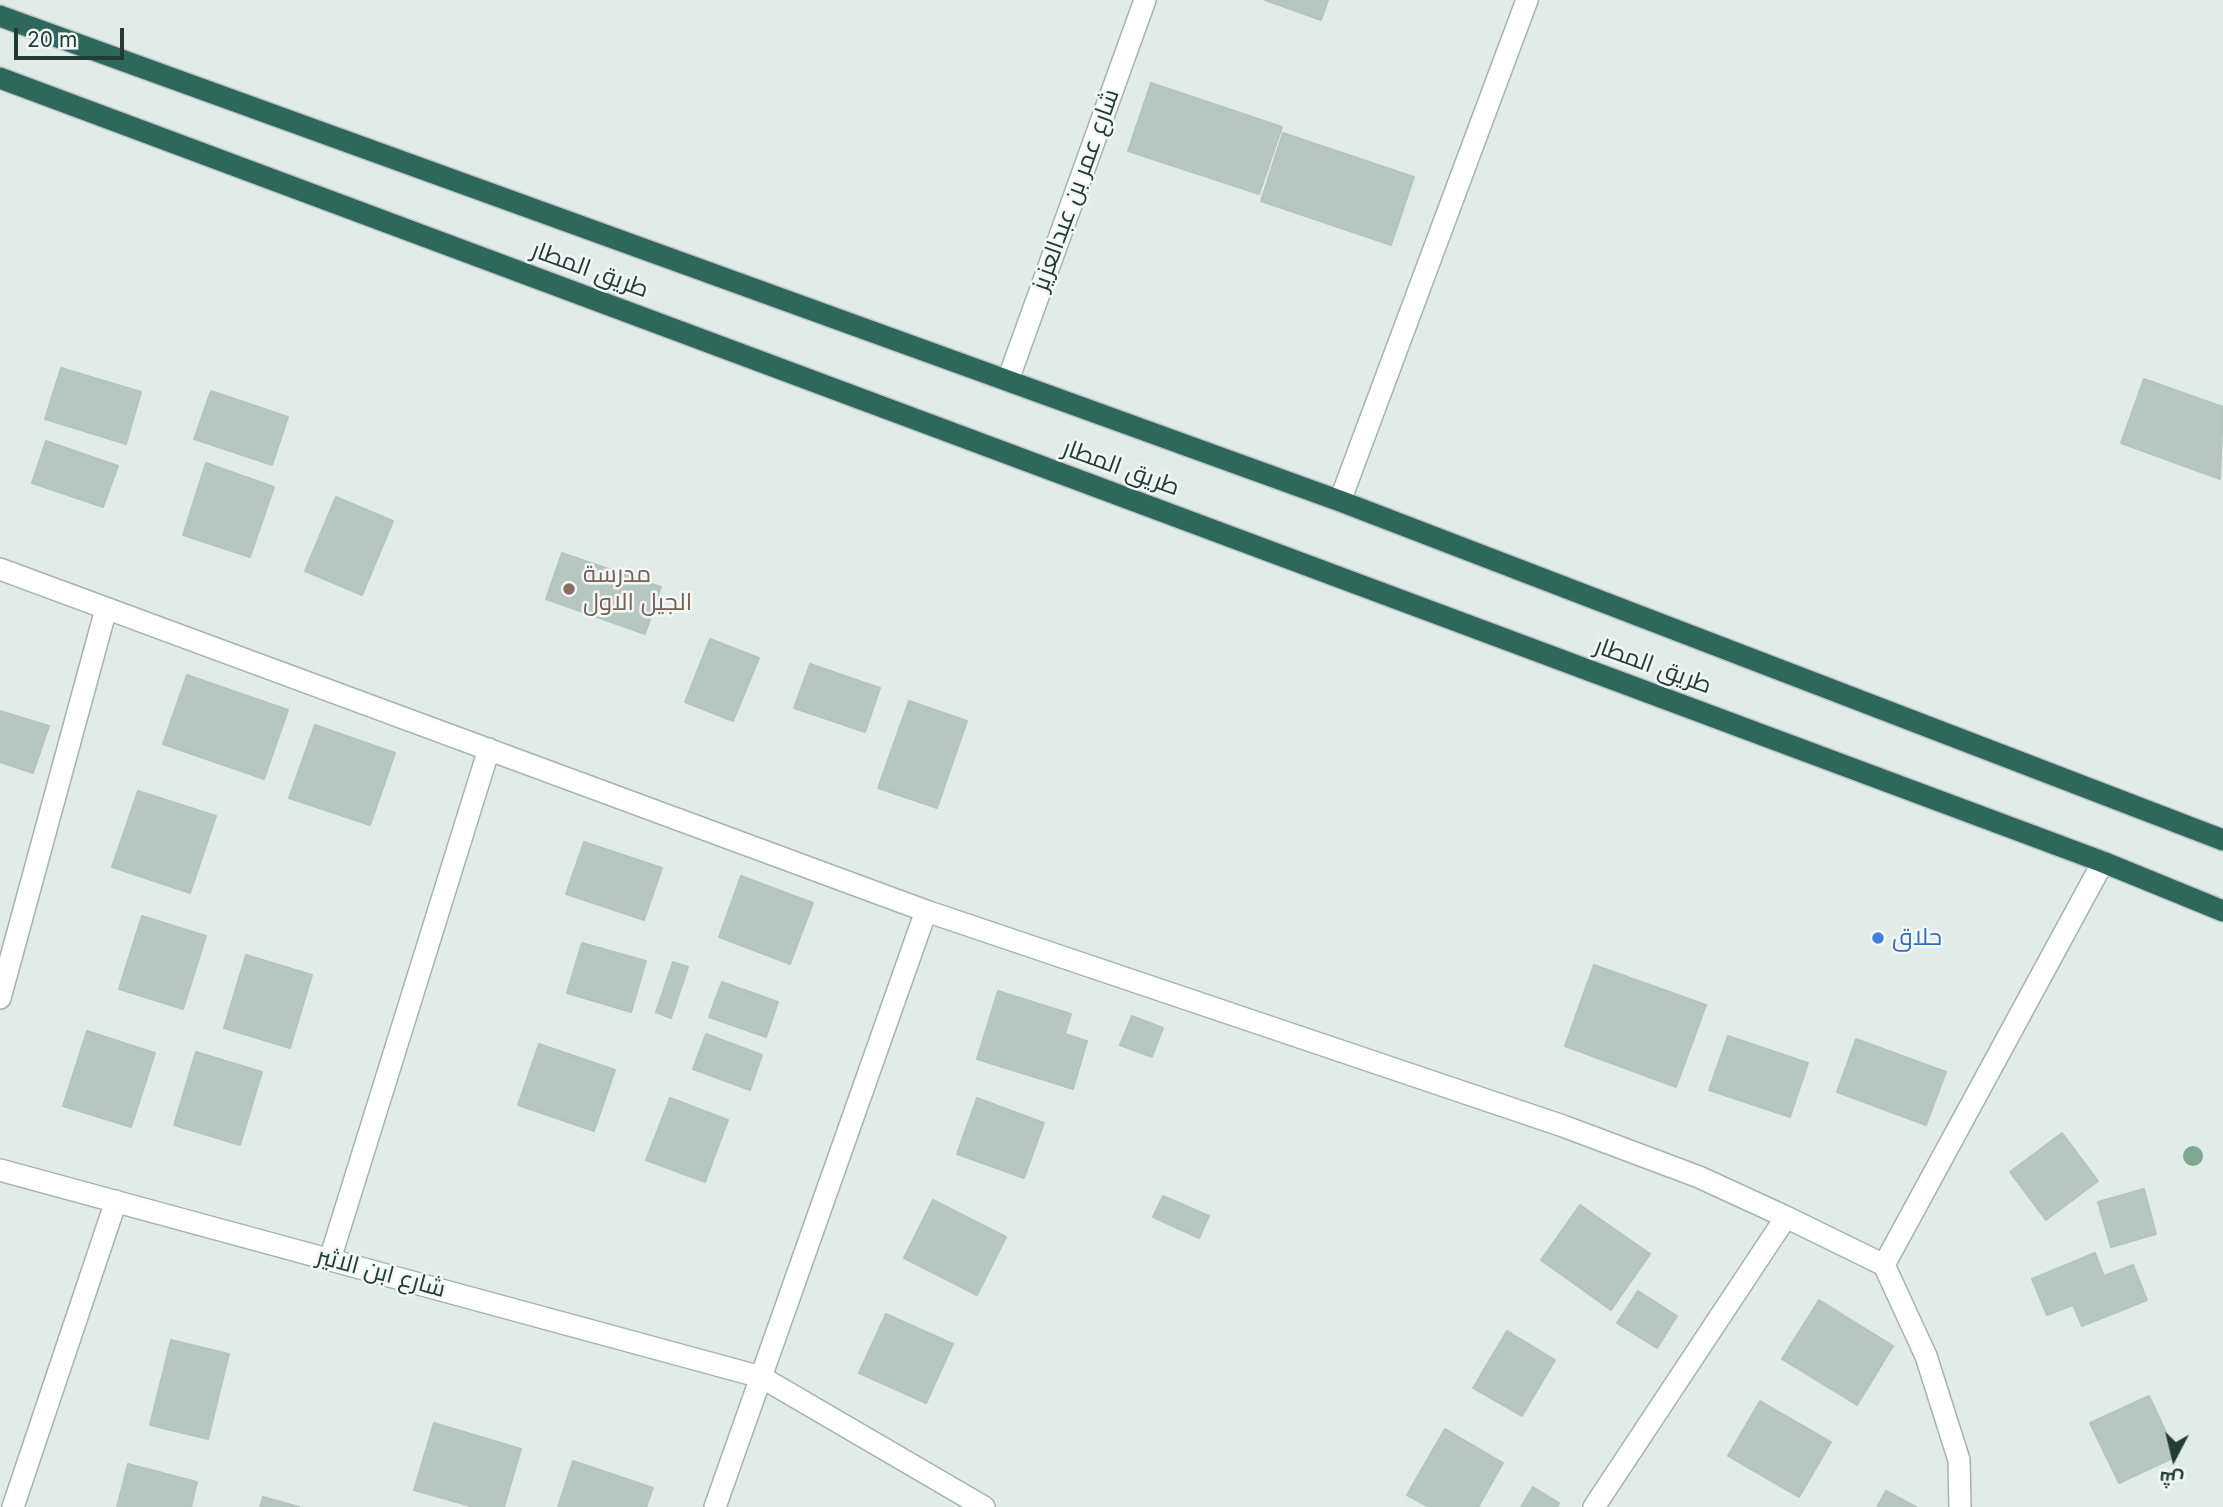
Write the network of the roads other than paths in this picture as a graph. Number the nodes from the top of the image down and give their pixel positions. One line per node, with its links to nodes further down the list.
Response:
1 (1145, 0): 5 (street, شارع عمر بن عبدالعزيز)
2 (1527, 0): 6 (street)
3 (0, 16): 5 (highway, طريق المطار)
4 (0, 78): 11 (highway, طريق المطار)
5 (1008, 380): 6 (highway, طريق المطار)
6 (1339, 501): 10 (highway, طريق المطار)
7 (0, 569): 8 (street)
8 (106, 609): 9 (street); 14 (street)
9 (489, 749): 12 (street); 18 (street)
10 (2223, 840)
11 (2103, 862): 13 (highway, طريق المطار); 19 (street)
12 (926, 911): 17 (street); 20 (street)
13 (2223, 911)
14 (0, 998)
15 (0, 1170): 16 (street, شارع ابن الاثير)
16 (116, 1201): 18 (street, شارع ابن الاثير); 21 (street)
17 (1786, 1217): 19 (street); 24 (street)
18 (330, 1259): 20 (street, شارع ابن الاثير)
19 (1884, 1265): 25 (street)
20 (761, 1377): 22 (street); 23 (street, شارع ابن الاثير)
21 (13, 1507)
22 (715, 1507)
23 (984, 1507)
24 (1594, 1507)
25 (1960, 1507)

